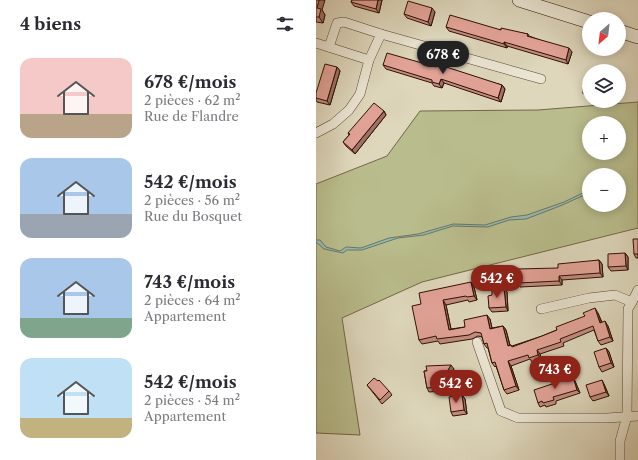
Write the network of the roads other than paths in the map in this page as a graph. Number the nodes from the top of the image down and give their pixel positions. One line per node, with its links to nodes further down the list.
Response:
1 (519, 0): 2 (street)
2 (582, 20)
3 (626, 33): 5 (street)
4 (381, 34): 7 (street); 8 (street); 9 (street)
5 (638, 37)
6 (316, 43): 7 (street)
7 (329, 47): 8 (street)
8 (369, 60): 10 (street)
9 (541, 79)
10 (316, 133)
11 (638, 290): 12 (street)
12 (632, 302): 13 (street); 15 (street)
13 (541, 309)
14 (477, 342): 15 (street)
15 (627, 416): 16 (street); 17 (street)
16 (638, 416)
17 (620, 460)

